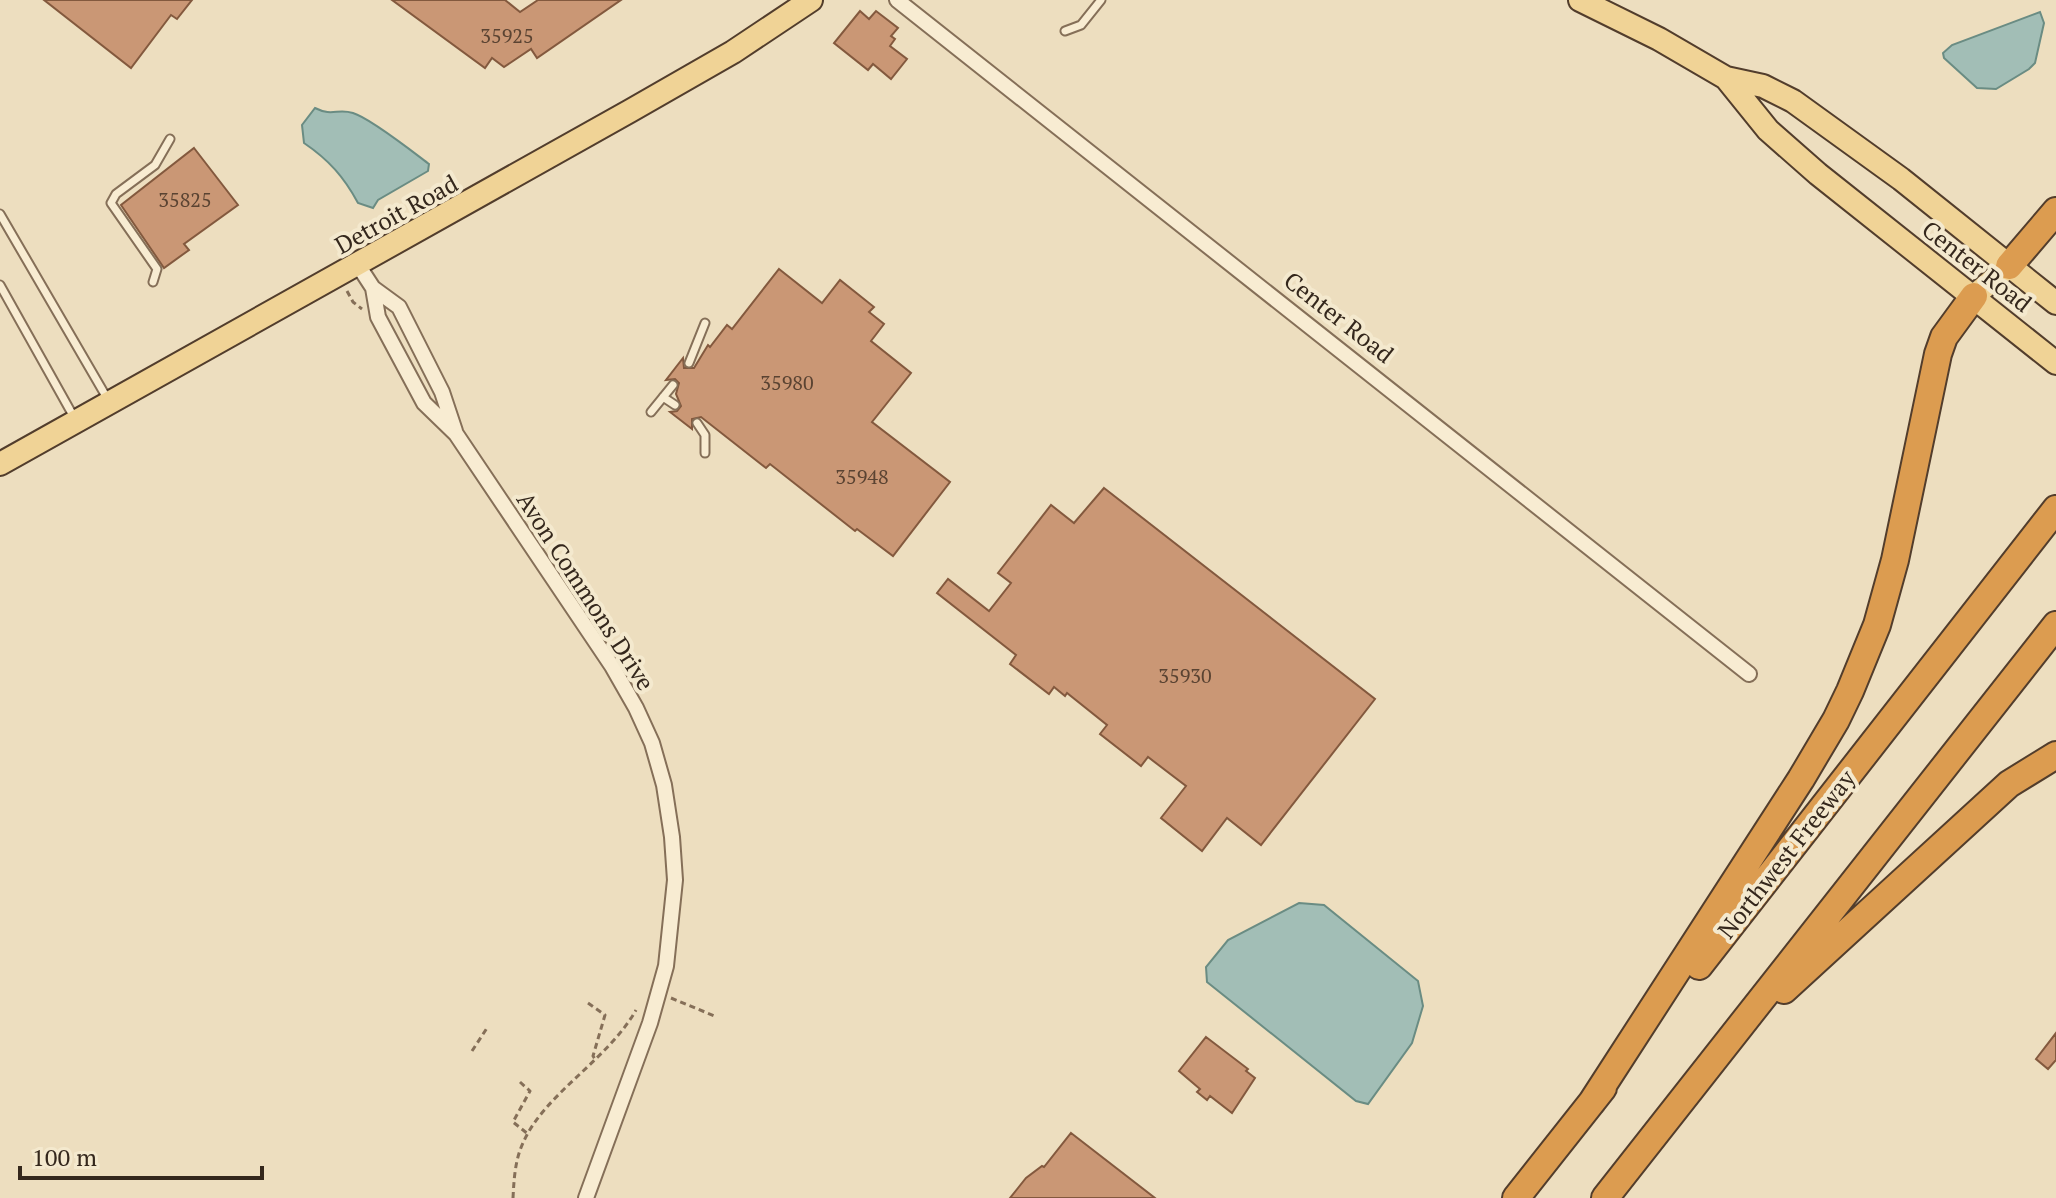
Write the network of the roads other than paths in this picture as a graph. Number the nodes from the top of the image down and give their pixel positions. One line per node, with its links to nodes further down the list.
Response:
1 (811, 0): 11 (main road, Detroit Road)
2 (897, 0): 32 (street, Center Road)
3 (1101, 0): 5 (lane)
4 (1580, 0): 6 (main road, Center Road)
5 (1065, 31)
6 (1726, 78): 10 (main road, Center Road); 15 (main road, Center Road)
7 (170, 139): 12 (lane)
8 (2056, 211): 10 (highway)
9 (0, 214): 22 (lane)
10 (2009, 266): 15 (main road); 16 (main road, Center Road)
11 (348, 271): 14 (street, Avon Commons Drive); 22 (main road, Detroit Road)
12 (153, 282)
13 (0, 285): 25 (lane)
14 (373, 288): 27 (street, Avon Commons Drive); 27 (street, Avon Commons Drive)
15 (1974, 296): 19 (main road, Center Road); 35 (highway)
16 (2056, 303)
17 (705, 323): 18 (lane)
18 (689, 363)
19 (2056, 363)
20 (673, 385): 21 (lane)
21 (663, 397): 23 (lane); 24 (lane)
22 (111, 404): 25 (main road, Detroit Road)
23 (675, 405)
24 (651, 412)
25 (77, 422): 29 (main road, Detroit Road)
26 (697, 423): 28 (lane)
27 (456, 434): 36 (street, Avon Commons Drive)
28 (705, 453)
29 (0, 464)
30 (2056, 509): 35 (highway, Northwest Freeway)
31 (2056, 625): 34 (highway)
32 (1749, 674)
33 (2056, 755): 34 (highway)
34 (1731, 1039): 38 (highway)
35 (1592, 1102): 37 (highway, Northwest Freeway)
36 (586, 1198)
37 (1516, 1198)
38 (1605, 1198)

